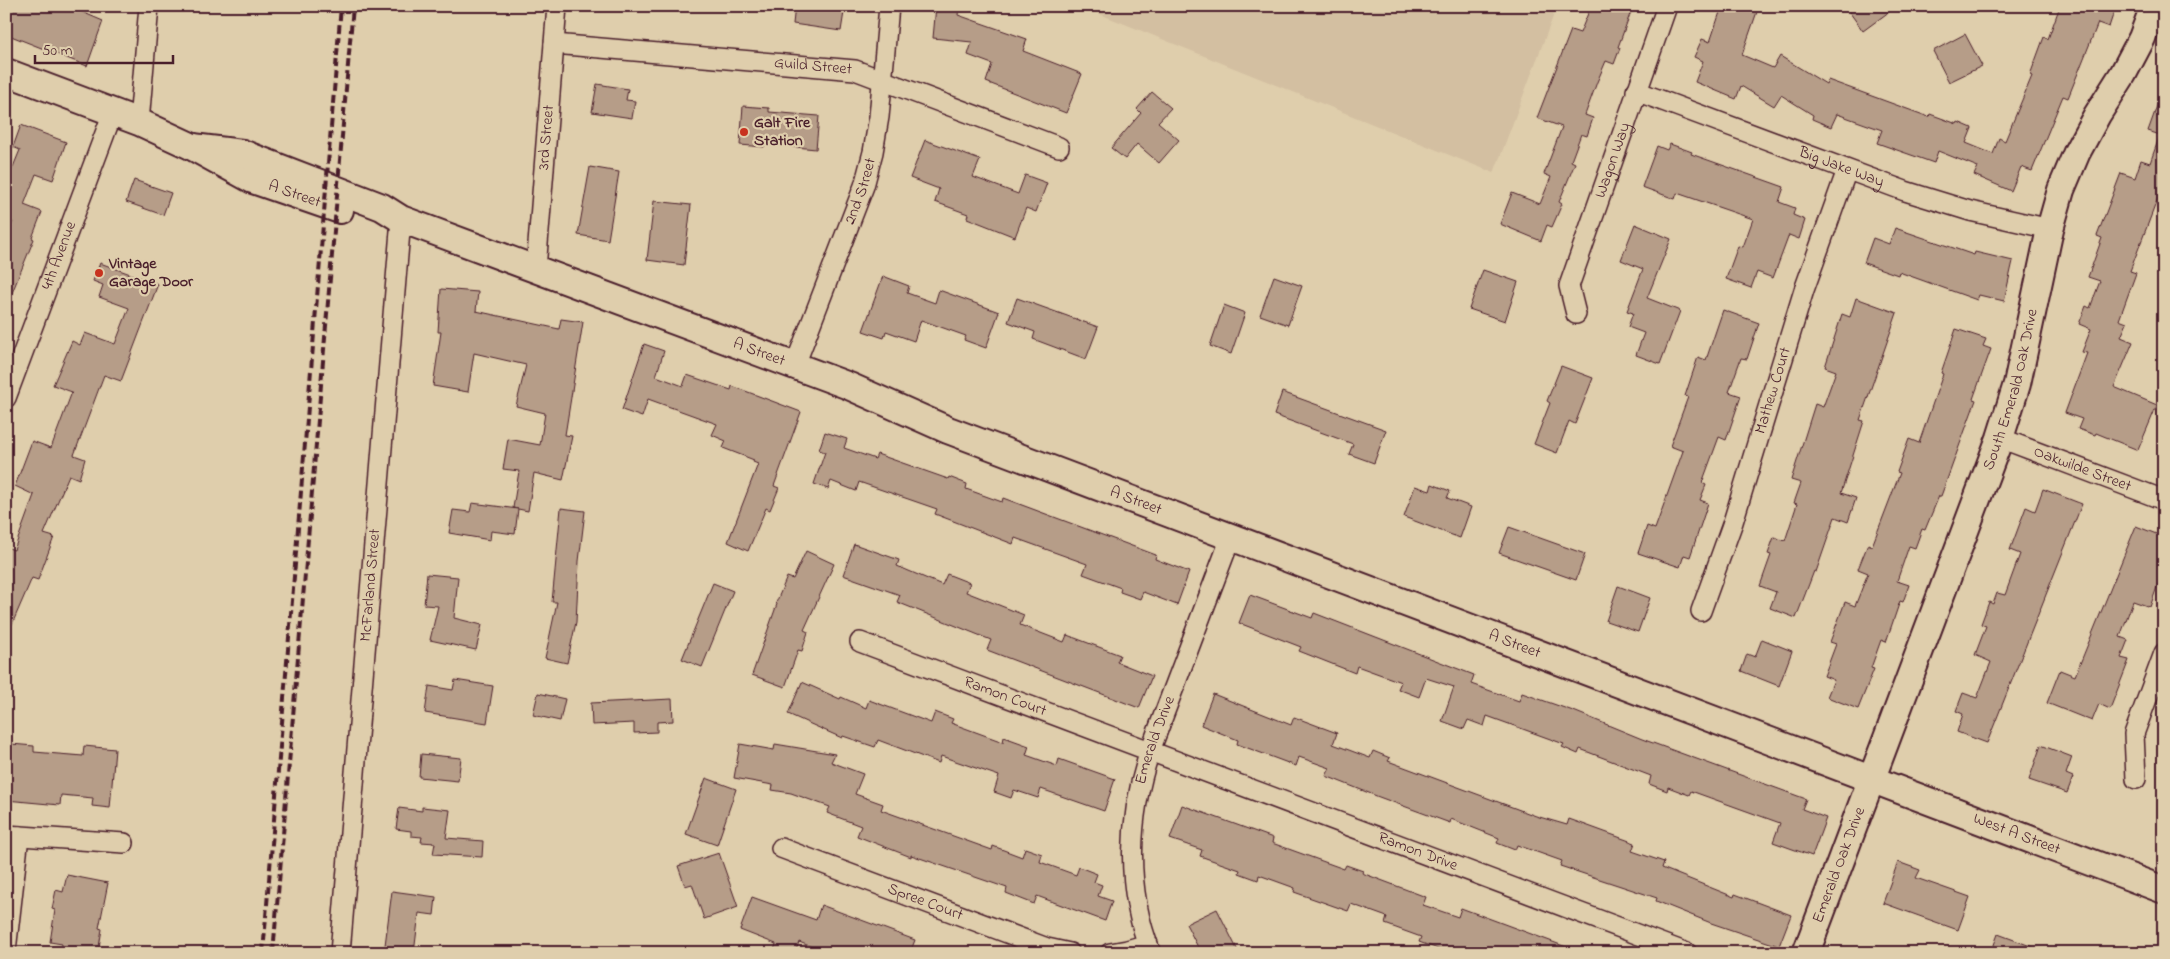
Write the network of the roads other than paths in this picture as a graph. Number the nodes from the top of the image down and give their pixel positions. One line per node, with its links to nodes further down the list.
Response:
1 (149, 6): 11 (street)
2 (557, 6): 6 (street, 3rd Street)
3 (889, 6): 8 (street, 2nd Street)
4 (1667, 6): 9 (street, Wagon Way)
5 (2154, 6): 15 (street, South Emerald Oak Drive)
6 (554, 44): 8 (street, Guild Street); 16 (street, 3rd Street)
7 (6, 72): 10 (street, A Street)
8 (882, 80): 12 (street, Guild Street); 18 (street, 2nd Street)
9 (1636, 91): 13 (street, Big Jake Way); 17 (street, Wagon Way)
10 (113, 112): 11 (street, A Street); 19 (street, 4th Avenue)
11 (139, 122): 14 (street, A Street)
12 (1059, 146)
13 (1847, 170): 15 (street, Big Jake Way); 23 (street, Mathew Court)
14 (401, 219): 16 (street, A Street); 35 (street, McFarland Street)
15 (2050, 229): 20 (street, South Emerald Oak Drive)
16 (536, 269): 18 (street, A Street)
17 (1576, 314)
18 (795, 365): 22 (street, A Street)
19 (6, 398)
20 (2000, 438): 21 (street, Oakwilde Street); 27 (street, South Emerald Oak Drive)
21 (2164, 500)
22 (1231, 537): 26 (street, Emerald Drive); 27 (street, A Street)
23 (1701, 611)
24 (860, 642): 26 (street, Ramon Court)
25 (2164, 653): 28 (street)
26 (1150, 751): 33 (street, Emerald Drive); 38 (street, Ramon Drive)
27 (1871, 778): 32 (street, West A Street); 39 (street, Emerald Oak Drive)
28 (2136, 778)
29 (12, 836): 30 (street); 34 (street)
30 (124, 843)
31 (781, 848): 36 (street, Spree Court)
32 (2164, 890)
33 (1149, 948): 37 (street)
34 (6, 951)
35 (340, 953)
36 (1070, 953)
37 (1110, 953)
38 (1687, 953)
39 (1806, 953)

